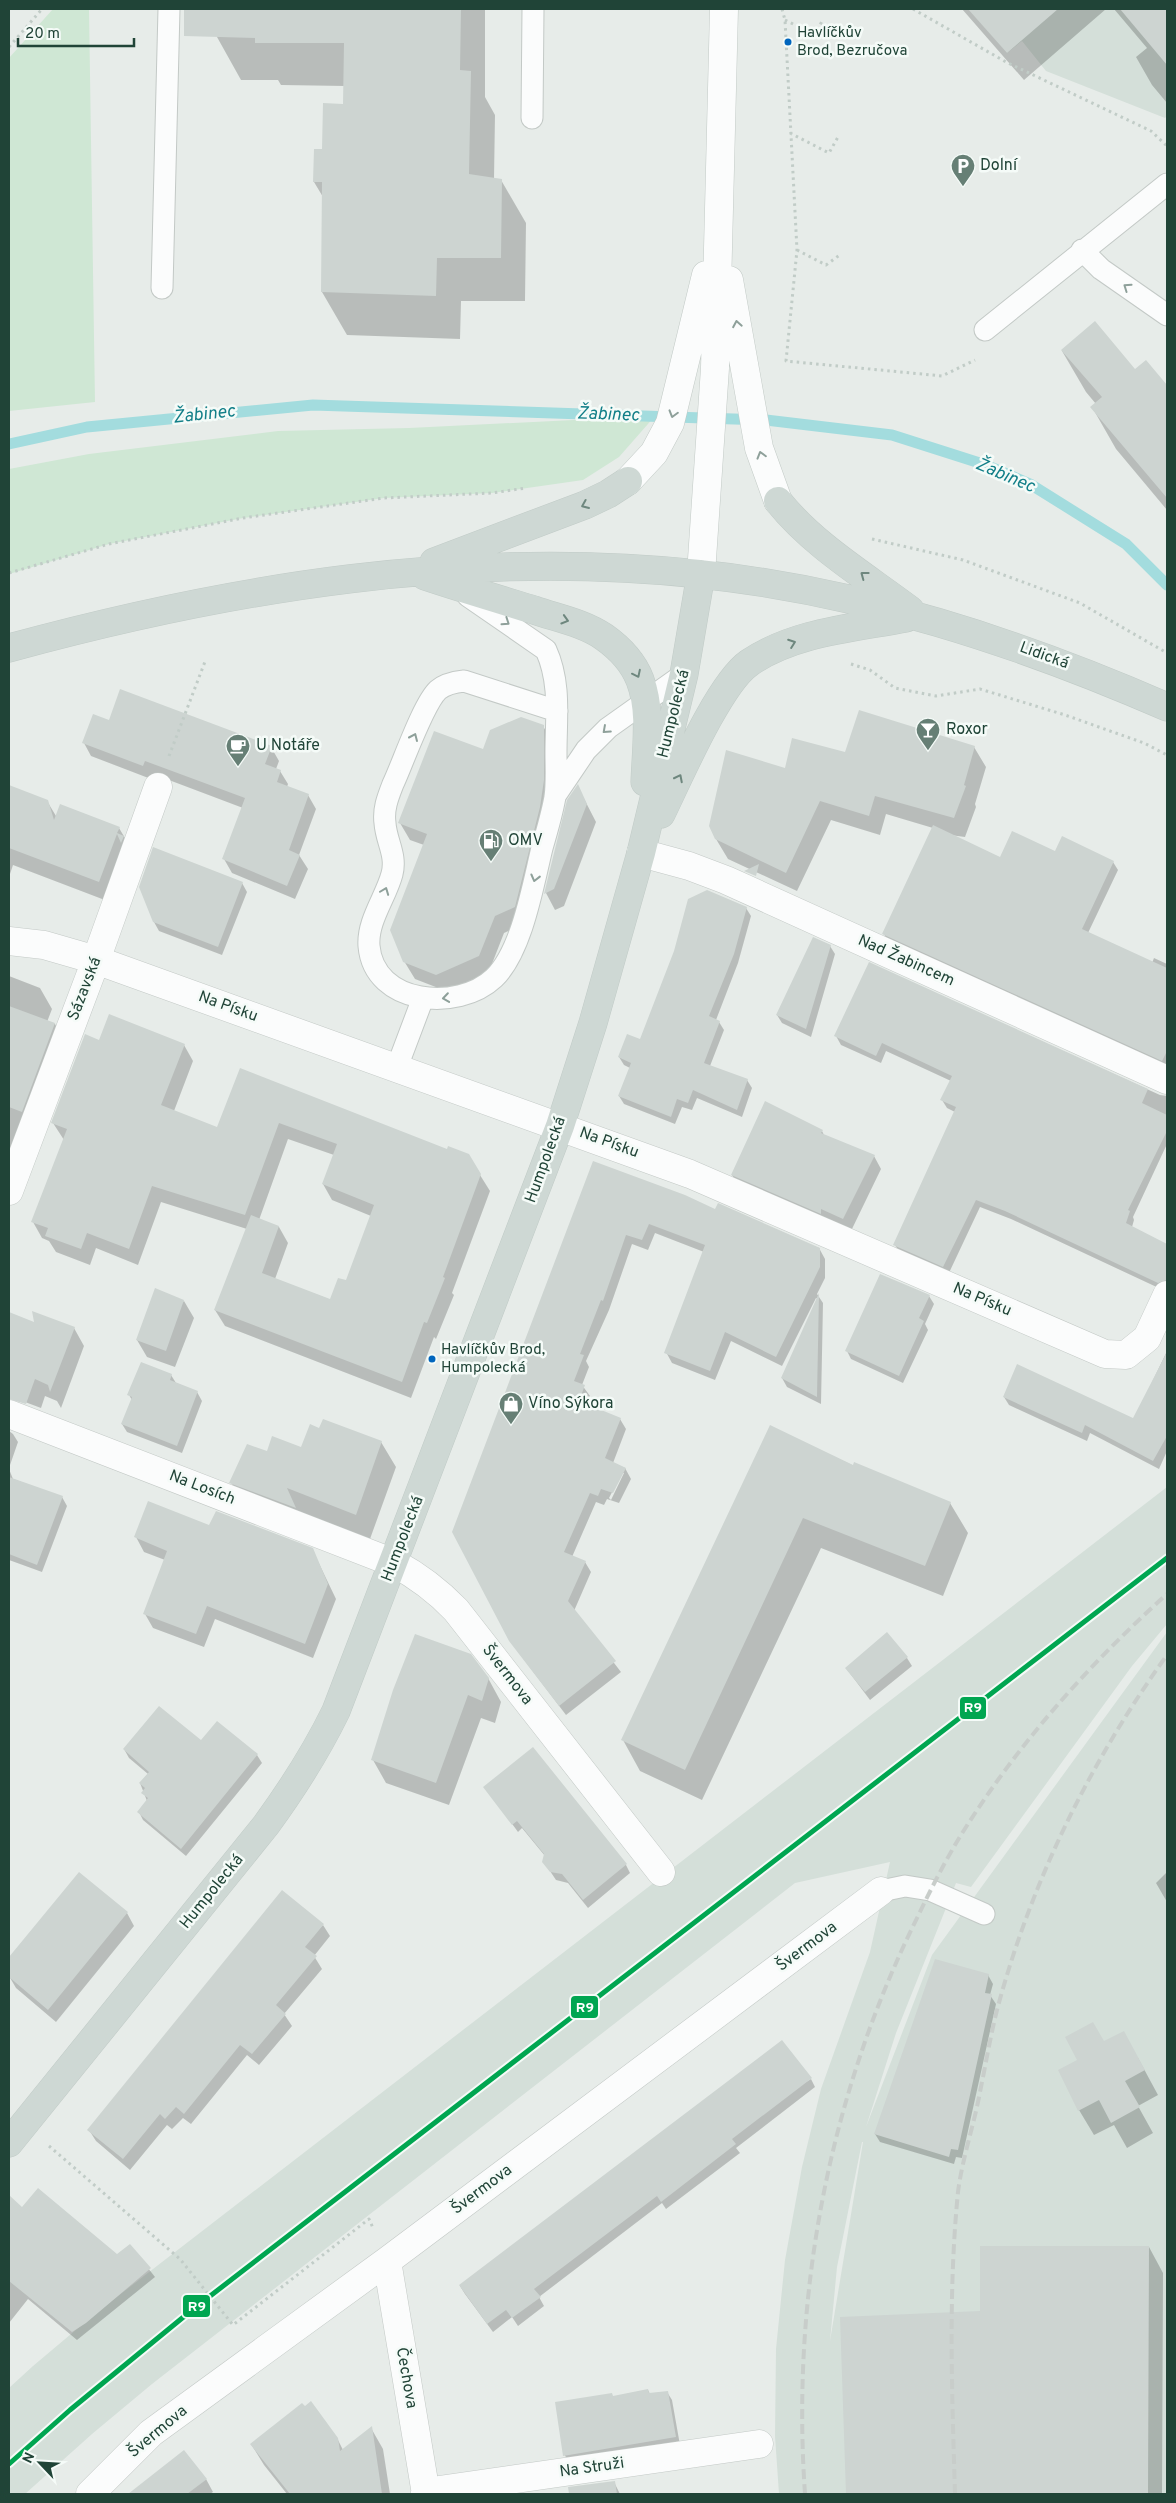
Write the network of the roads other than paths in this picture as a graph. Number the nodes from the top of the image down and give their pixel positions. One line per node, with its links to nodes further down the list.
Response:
1 (169, 9): 8 (lane)
2 (533, 9): 4 (lane)
3 (724, 9): 6 (street)
4 (532, 118)
5 (1167, 184): 7 (lane)
6 (719, 222): 11 (street, one-way to 11); 12 (street, one-way to 6); 14 (street)
7 (1082, 250): 9 (lane, one-way to 7); 10 (lane)
8 (162, 288)
9 (1167, 315)
10 (985, 330)
11 (628, 481): 13 (main road, one-way to 13)
12 (778, 501): 16 (main road, Lidická, one-way to 12)
13 (409, 571): 14 (main road, Lidická); 15 (main road); 17 (main road)
14 (701, 574): 16 (main road, Lidická); 19 (main road, Humpolecká)
15 (451, 585): 20 (main road, Humpolecká, one-way to 20); 22 (lane, one-way to 22)
16 (917, 615): 18 (main road, Lidická, one-way to 16); 21 (main road, Lidická)
17 (9, 648)
18 (748, 664): 25 (main road, Humpolecká, one-way to 18)
19 (684, 674): 20 (lane); 25 (main road, Humpolecká)
20 (646, 701): 24 (lane, one-way to 24); 25 (main road, Humpolecká)
21 (1167, 707)
22 (557, 711): 24 (lane); 28 (lane, one-way to 22)
23 (158, 787): 27 (street, Sázavská)
24 (555, 796): 28 (lane, one-way to 28)
25 (641, 852): 30 (street, Nad Žabincem); 31 (main road, Humpolecká)
26 (9, 941): 27 (street, Na Písku)
27 (96, 960): 29 (street, Na Písku); 32 (street, Sázavská)
28 (423, 998): 29 (lane)
29 (397, 1067): 31 (street, Na Písku)
30 (1167, 1080)
31 (560, 1126): 33 (street, Na Písku); 35 (main road, Humpolecká)
32 (9, 1190)
33 (1167, 1295)
34 (9, 1414): 35 (street, Na Losích)
35 (394, 1563): 36 (street, Švermova); 39 (main road, Humpolecká)
36 (661, 1872)
37 (881, 1891): 38 (lane); 40 (street, Švermova)
38 (984, 1914)
39 (9, 2143)
40 (387, 2261): 42 (street, Čechova); 43 (street, Švermova)
41 (759, 2444): 42 (street, Na Struži)
42 (426, 2493)
43 (90, 2494)

